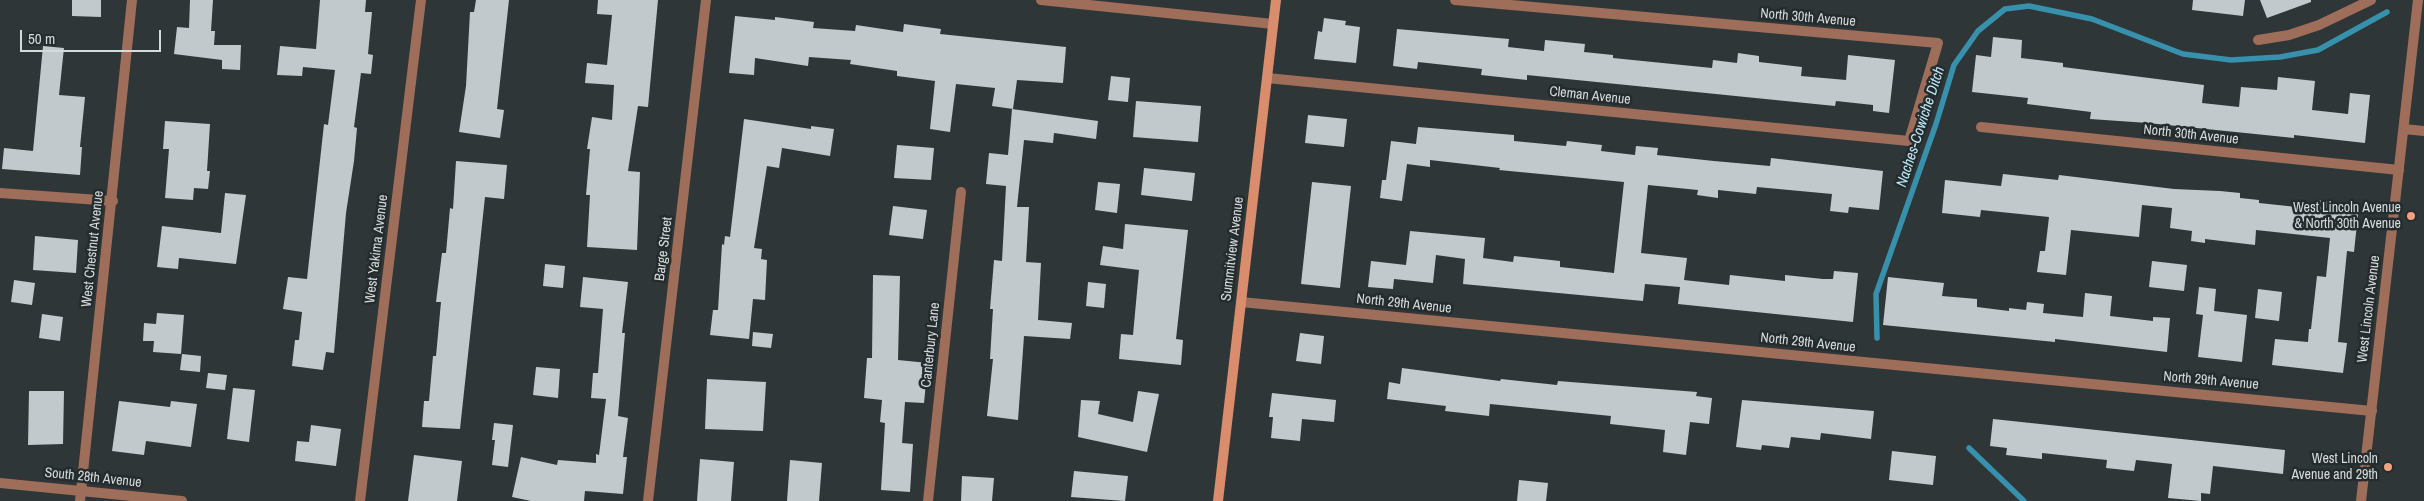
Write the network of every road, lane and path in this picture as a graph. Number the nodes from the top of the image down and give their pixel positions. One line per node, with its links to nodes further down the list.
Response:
1 (132, 0): 19 (street, West Chestnut Avenue)
2 (421, 0): 25 (street, West Yakima Avenue)
3 (706, 0): 26 (street, Barge Street)
4 (1041, 0): 9 (street)
5 (1276, 0): 9 (main road, Summitview Avenue)
6 (1455, 0): 15 (street, North 30th Avenue)
7 (2371, 0): 10 (street)
8 (2418, 0): 13 (street, West Lincoln Avenue)
9 (1273, 24): 11 (main road, Summitview Avenue)
10 (2258, 40)
11 (1267, 78): 15 (street, Cleman Avenue); 20 (main road, Summitview Avenue)
12 (1981, 127): 16 (street, North 30th Avenue)
13 (2404, 129): 14 (street); 16 (street, West Lincoln Avenue)
14 (2424, 131)
15 (1909, 141)
16 (2399, 170): 21 (street, West Lincoln Avenue)
17 (961, 192): 27 (street, Canterbury Lane)
18 (0, 193): 19 (street)
19 (113, 200): 23 (street, West Chestnut Avenue)
20 (1241, 302): 21 (street, North 29th Avenue); 28 (main road, Summitview Avenue)
21 (2372, 411): 29 (street, West Lincoln Avenue)
22 (0, 483): 23 (street, South 28th Avenue)
23 (80, 496): 24 (street, South 28th Avenue)
24 (182, 501)
25 (360, 501)
26 (648, 501)
27 (928, 501)
28 (1218, 501)
29 (2362, 501)

